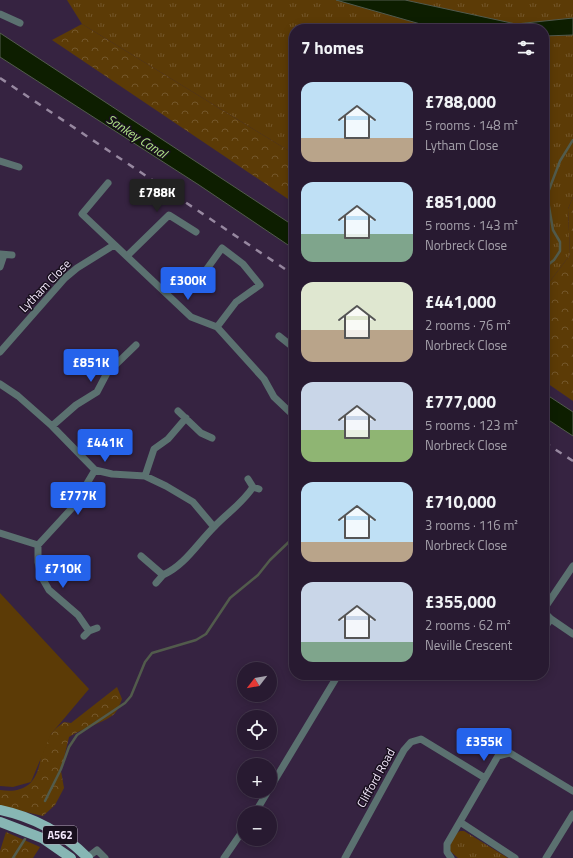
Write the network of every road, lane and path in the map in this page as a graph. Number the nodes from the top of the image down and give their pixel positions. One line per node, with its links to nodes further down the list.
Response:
1 (0, 14): 2 (street)
2 (20, 23)
3 (0, 161): 4 (street)
4 (19, 167)
5 (108, 183): 7 (street)
6 (196, 232): 9 (street)
7 (114, 245): 9 (street); 16 (street, Lytham Close)
8 (5, 255): 10 (street)
9 (127, 256): 12 (street)
10 (0, 267)
11 (201, 277): 12 (street)
12 (217, 327): 19 (street)
13 (279, 336): 14 (street)
14 (289, 344)
15 (136, 345): 21 (street)
16 (0, 352)
17 (0, 384): 21 (street)
18 (178, 410): 20 (street)
19 (289, 411)
20 (186, 418): 22 (street); 24 (street)
21 (52, 426): 23 (street)
22 (212, 438)
23 (95, 470): 24 (street); 28 (street)
24 (144, 476): 26 (street)
25 (248, 479): 26 (street)
26 (214, 527): 31 (street)
27 (0, 533): 28 (street)
28 (38, 545): 38 (street)
29 (141, 556): 31 (street)
30 (573, 566): 33 (street)
31 (163, 575): 32 (street)
32 (156, 583)
33 (549, 602)
34 (549, 618): 35 (street)
35 (551, 620): 36 (street); 37 (street)
36 (549, 622)
37 (573, 634)
38 (84, 636)
39 (335, 680): 40 (street)
40 (277, 776)
41 (485, 778): 42 (street); 46 (street); 52 (street, Clifford Road)
42 (573, 791)
43 (0, 810): 48 (main road, A562)
44 (573, 814): 55 (street)
45 (0, 822): 49 (main road, A562)
46 (460, 822): 53 (street); 54 (street)
47 (237, 840): 51 (street)
48 (84, 856): 50 (street)
49 (71, 858)
50 (105, 858)
51 (224, 858)
52 (345, 858)
53 (451, 858)
54 (516, 858)
55 (546, 858)

